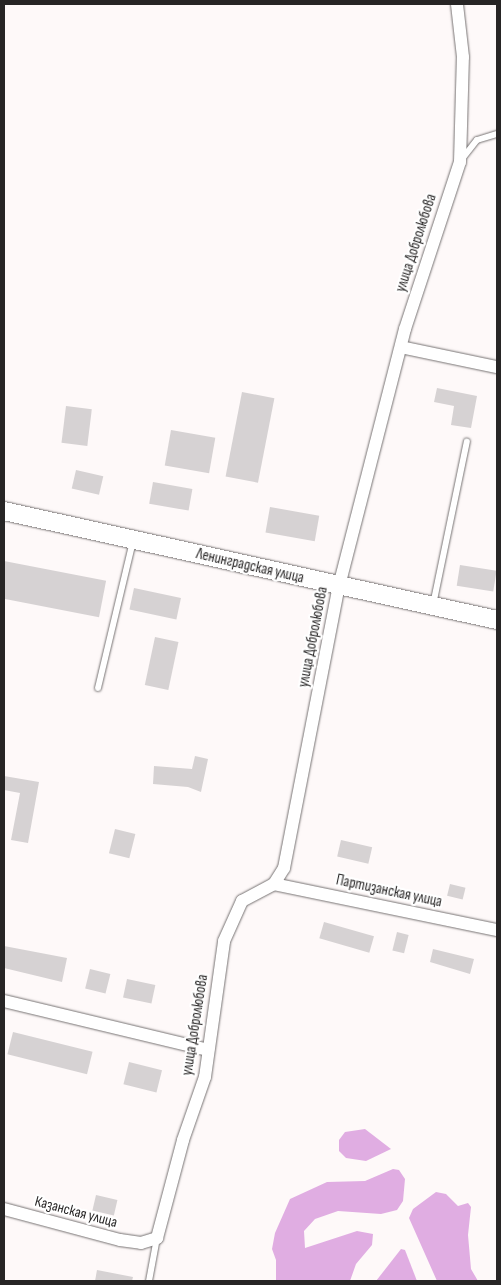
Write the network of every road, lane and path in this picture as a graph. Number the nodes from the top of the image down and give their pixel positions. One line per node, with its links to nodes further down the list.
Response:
1 (457, 4): 3 (street, улица Добролюбова)
2 (497, 134): 3 (lane)
3 (460, 162): 4 (street, улица Добролюбова)
4 (401, 347): 5 (street); 9 (street, улица Добролюбова)
5 (497, 368)
6 (467, 441): 10 (lane)
7 (4, 511): 8 (street, Ленинградская улица)
8 (133, 540): 9 (street, Ленинградская улица); 12 (lane)
9 (339, 586): 10 (street, Ленинградская улица); 13 (street, улица Добролюбова)
10 (433, 606): 11 (street, Ленинградская улица)
11 (497, 620)
12 (98, 688)
13 (274, 884): 14 (street, Партизанская улица); 16 (street, улица Добролюбова)
14 (497, 930)
15 (4, 1001): 16 (street)
16 (208, 1050): 18 (street, улица Добролюбова)
17 (4, 1209): 18 (street, Казанская улица)
18 (157, 1238): 19 (lane)
19 (148, 1281)

